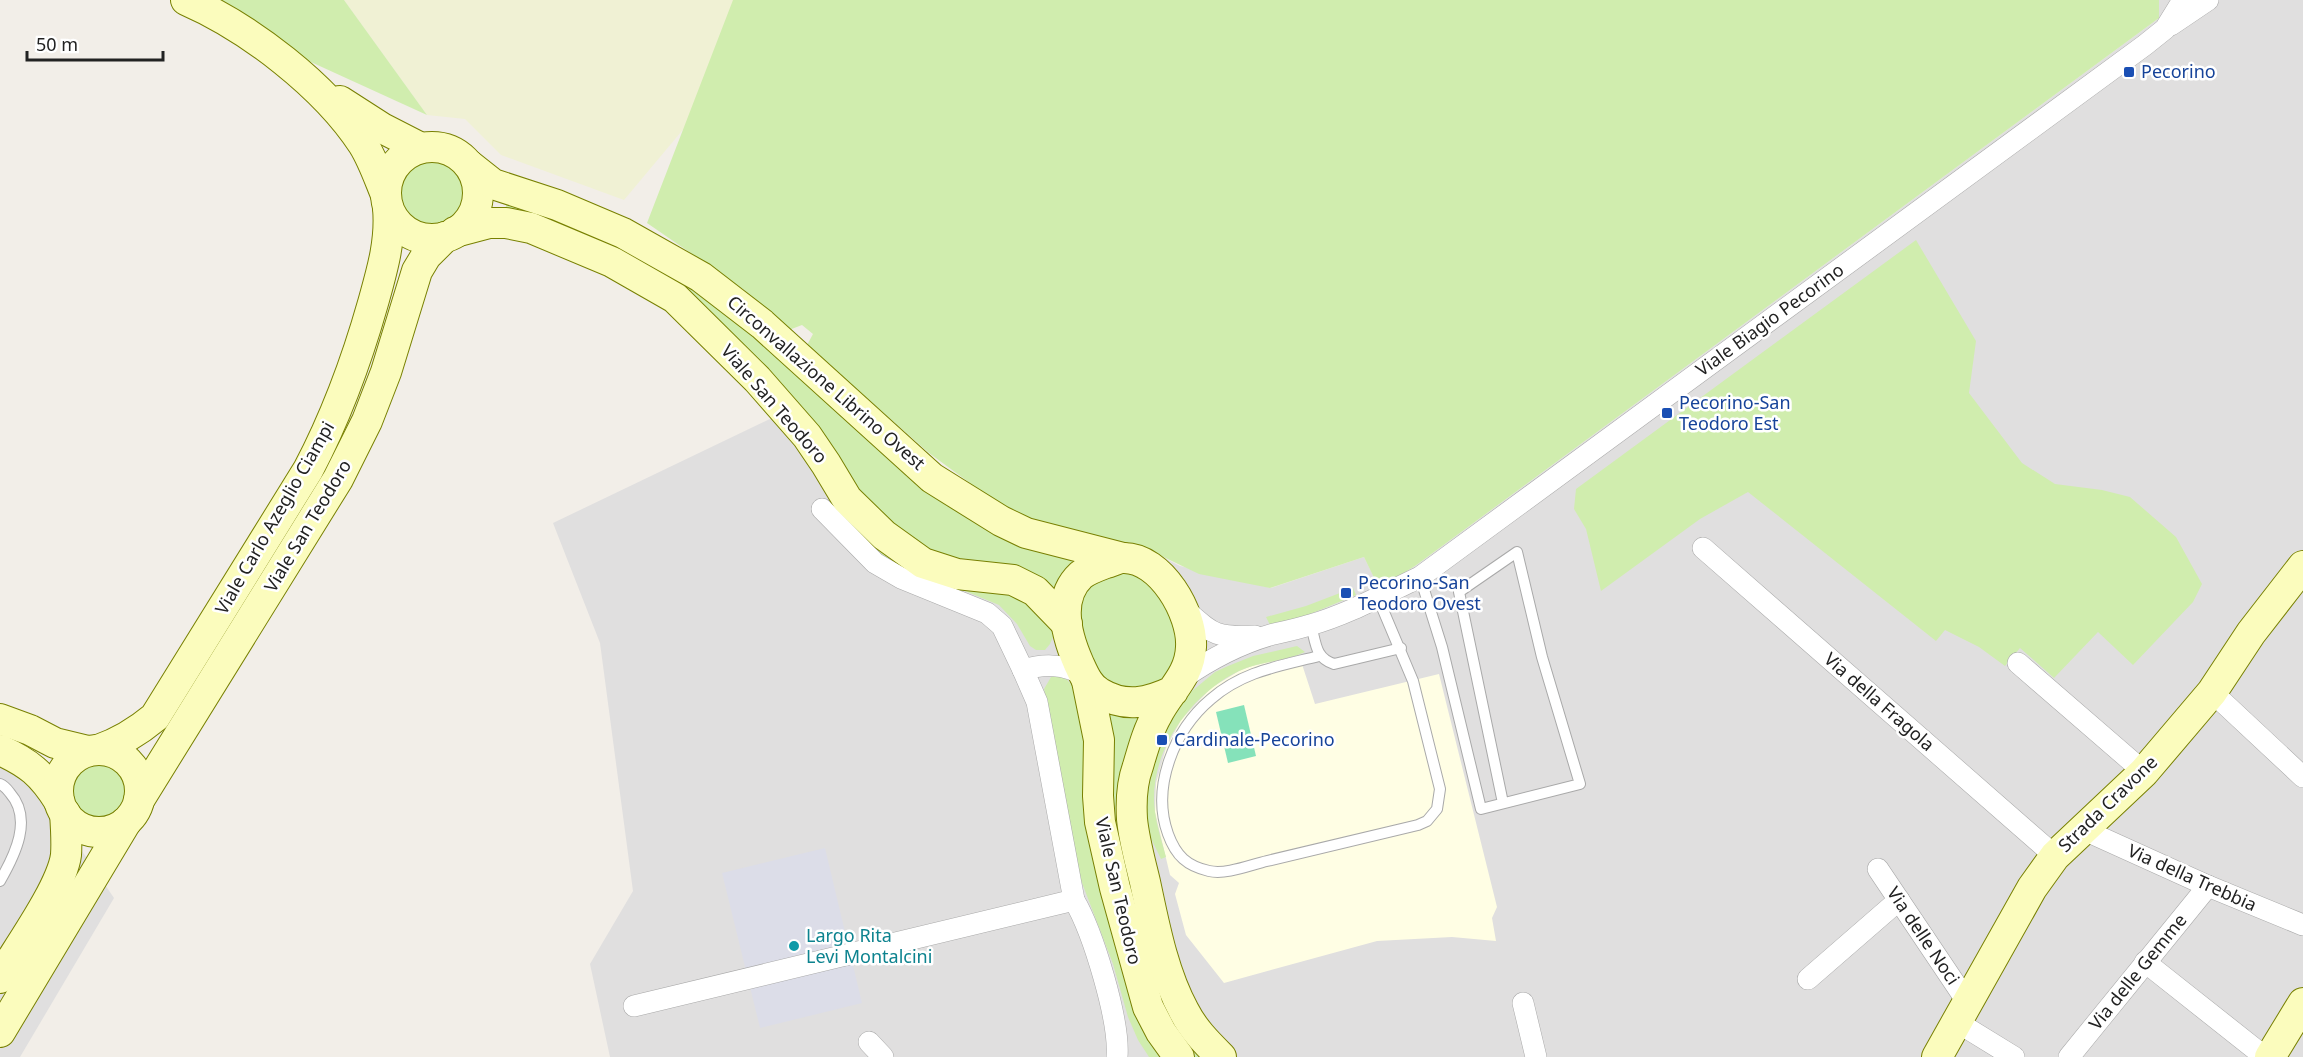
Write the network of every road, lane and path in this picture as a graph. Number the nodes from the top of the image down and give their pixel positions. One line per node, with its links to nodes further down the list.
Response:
1 (186, 0): 5 (main road)
2 (2183, 0): 4 (street, Viale Biagio Pecorino)
3 (2208, 0): 4 (street)
4 (2165, 29): 14 (street, Viale Biagio Pecorino)
5 (316, 88): 6 (main road); 8 (main road)
6 (421, 148): 7 (main road); 8 (main road)
7 (469, 165): 9 (main road); 12 (main road, Circonvallazione Librino Ovest)
8 (387, 202): 9 (main road); 28 (main road, Viale Carlo Azeglio Ciampi)
9 (450, 235): 18 (main road, Viale San Teodoro); 34 (main road, Viale San Teodoro)
10 (822, 509): 23 (street)
11 (1703, 548): 36 (street, Via della Fragola)
12 (1123, 558): 16 (main road); 18 (main road)
13 (2303, 566): 26 (main road, Strada Cravone)
14 (1420, 577): 15 (street, Viale Biagio Pecorino); 32 (lane)
15 (1378, 598): 17 (street, Viale Biagio Pecorino); 20 (lane)
16 (1182, 607): 19 (street); 25 (main road)
17 (1311, 625): 19 (street, Viale Biagio Pecorino); 21 (lane)
18 (1067, 628): 23 (street); 24 (main road)
19 (1268, 636): 25 (street)
20 (1401, 648): 21 (lane); 21 (lane)
21 (1320, 656)
22 (2018, 663): 29 (street)
23 (1031, 668): 24 (street); 40 (street)
24 (1086, 678): 25 (main road); 52 (main road, Viale San Teodoro)
25 (1178, 684): 53 (main road)
26 (2212, 692): 29 (main road, Strada Cravone); 30 (street)
27 (2, 735): 28 (main road); 33 (main road)
28 (93, 751): 33 (main road); 34 (main road)
29 (2144, 772): 35 (main road, Strada Cravone)
30 (2303, 777)
31 (0, 784): 38 (lane)
32 (1503, 803): 32 (lane)
33 (62, 807): 34 (main road); 44 (main road)
34 (132, 811): 50 (main road, Viale San Teodoro)
35 (2082, 829): 36 (main road, Strada Cravone); 39 (street, Via della Trebbia)
36 (2055, 856): 49 (main road, Strada Cravone)
37 (1878, 869): 41 (street, Via delle Noci)
38 (0, 880)
39 (2208, 886): 42 (street, Via della Trebbia); 43 (street, Via delle Gemme)
40 (1074, 900): 48 (street); 51 (street)
41 (1899, 900): 45 (street); 49 (street, Via delle Noci)
42 (2303, 925)
43 (2145, 962): 57 (street, Via delle Gemme); 58 (street)
44 (0, 978)
45 (1808, 979)
46 (1523, 1003): 54 (street)
47 (2303, 1003): 59 (main road)
48 (634, 1006)
49 (1962, 1012): 55 (main road, Strada Cravone); 56 (street)
50 (0, 1032)
51 (1117, 1057)
52 (1179, 1057)
53 (1221, 1057)
54 (1536, 1057)
55 (1937, 1057)
56 (2014, 1057)
57 (2069, 1057)
58 (2265, 1057)
59 (2270, 1057)

